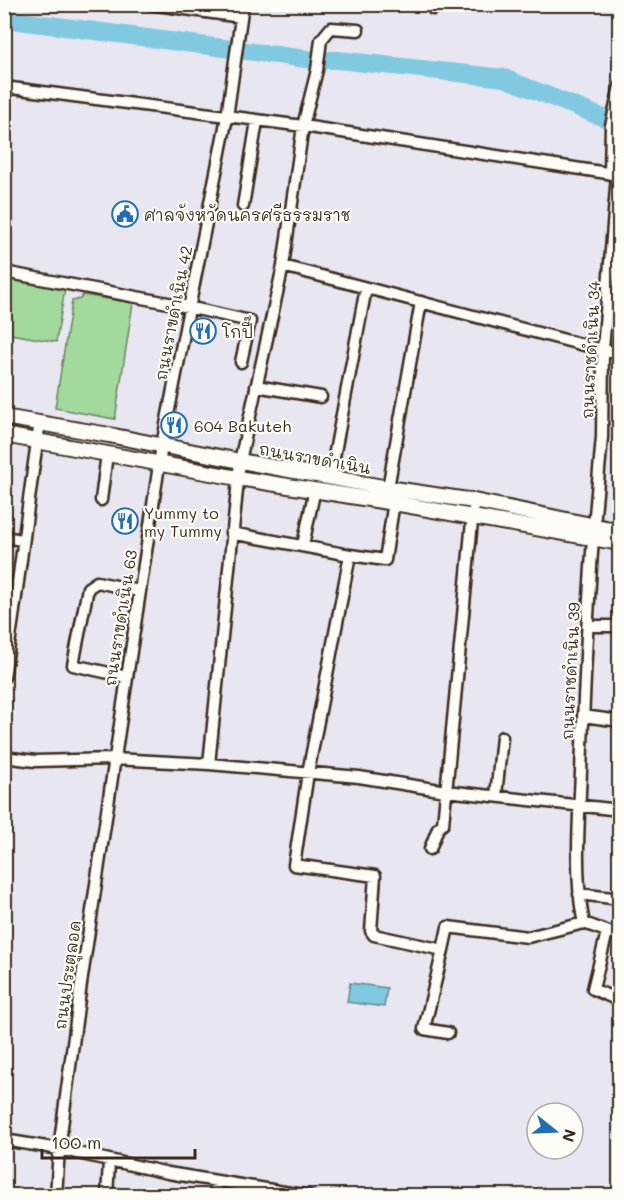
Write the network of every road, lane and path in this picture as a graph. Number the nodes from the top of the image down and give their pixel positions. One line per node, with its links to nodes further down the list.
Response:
1 (150, 4): 3 (street)
2 (243, 4): 3 (street, ถนนราขดำเนิน 42)
3 (241, 22): 7 (street, ถนนราขดำเนิน 42)
4 (358, 30): 9 (street)
5 (620, 86): 10 (street, ถนนราชดำเนิน 34)
6 (4, 87): 7 (street)
7 (227, 117): 8 (street); 16 (street, ถนนราขดำเนิน 42)
8 (257, 120): 9 (street); 11 (street)
9 (303, 126): 10 (street); 12 (street)
10 (615, 175): 17 (street, ถนนราชดำเนิน 34)
11 (243, 206)
12 (282, 266): 14 (street); 20 (street)
13 (4, 272): 16 (street)
14 (366, 288): 15 (street); 31 (street)
15 (421, 302): 17 (street); 33 (street)
16 (189, 307): 19 (street); 26 (street, ถนนราขดำเนิน 42)
17 (603, 350): 18 (street); 39 (street, ถนนราชดำเนิน 34)
18 (620, 353)
19 (241, 362)
20 (256, 386): 21 (street); 28 (street)
21 (321, 397)
22 (4, 417): 23 (main road, ถนนราขดำเนิน)
23 (40, 422): 25 (street); 26 (main road, ถนนราขดำเนิน)
24 (4, 435): 25 (main road, ถนนราขดำเนิน)
25 (37, 440): 27 (main road, ถนนราขดำเนิน); 41 (street)
26 (162, 445): 28 (main road, ถนนราขดำเนิน); 29 (street, ถนนราขดำเนิน 63)
27 (107, 454): 29 (main road, ถนนราขดำเนิน); 34 (street)
28 (240, 461): 30 (street); 31 (main road, ถนนราขดำเนิน)
29 (159, 464): 30 (main road, ถนนราขดำเนิน); 45 (street, ถนนราขดำเนิน 63)
30 (238, 478): 32 (main road, ถนนราขดำเนิน); 38 (street)
31 (330, 478): 33 (main road, ถนนราขดำเนิน)
32 (315, 489): 33 (main road, ถนนราขดำเนิน); 43 (street)
33 (393, 493): 35 (main road, ถนนราขดำเนิน); 36 (main road, ถนนราขดำเนิน); 44 (street)
34 (100, 500)
35 (474, 501): 36 (street); 39 (main road, ถนนราขดำเนิน)
36 (472, 517): 39 (main road, ถนนราขดำเนิน); 57 (street)
37 (620, 531): 39 (main road, ถนนราขดำเนิน)
38 (231, 533): 43 (street); 55 (street)
39 (594, 533): 42 (main road, ถนนราขดำเนิน); 46 (street, ถนนราชดำเนิน 39)
40 (4, 537): 41 (street)
41 (22, 540): 48 (street)
42 (620, 543)
43 (303, 545): 44 (street)
44 (350, 555): 56 (street)
45 (139, 591): 49 (street, ถนนราขดำเนิน 63); 49 (street)
46 (586, 626): 47 (street); 50 (street, ถนนราชดำเนิน 39)
47 (620, 626)
48 (4, 677)
49 (127, 677): 54 (street, ถนนราขดำเนิน 63)
50 (583, 716): 51 (street); 59 (street, ถนนราชดำเนิน 39)
51 (620, 721)
52 (502, 737): 58 (street)
53 (4, 757): 54 (street)
54 (114, 759): 55 (street); 71 (street, ถนนประตูลอด)
55 (209, 764): 56 (street)
56 (308, 773): 57 (street); 67 (street)
57 (446, 791): 58 (street); 61 (street)
58 (496, 796): 59 (street)
59 (580, 805): 60 (street); 62 (street, ถนนราชดำเนิน 39)
60 (620, 810)
61 (430, 849)
62 (579, 894): 63 (street); 64 (street, ถนนราชดำเนิน 39)
63 (620, 899)
64 (584, 923): 65 (street); 67 (street)
65 (607, 932): 66 (street); 68 (street)
66 (620, 936)
67 (443, 950): 69 (street)
68 (620, 1001)
69 (448, 1033)
70 (4, 1140): 71 (street)
71 (59, 1149): 72 (street); 75 (street, ถนนประตูลอด)
72 (109, 1162): 73 (street); 76 (street)
73 (216, 1181): 74 (street); 77 (street)
74 (279, 1193): 78 (street)
75 (56, 1196)
76 (107, 1196)
77 (215, 1196)
78 (309, 1196)

